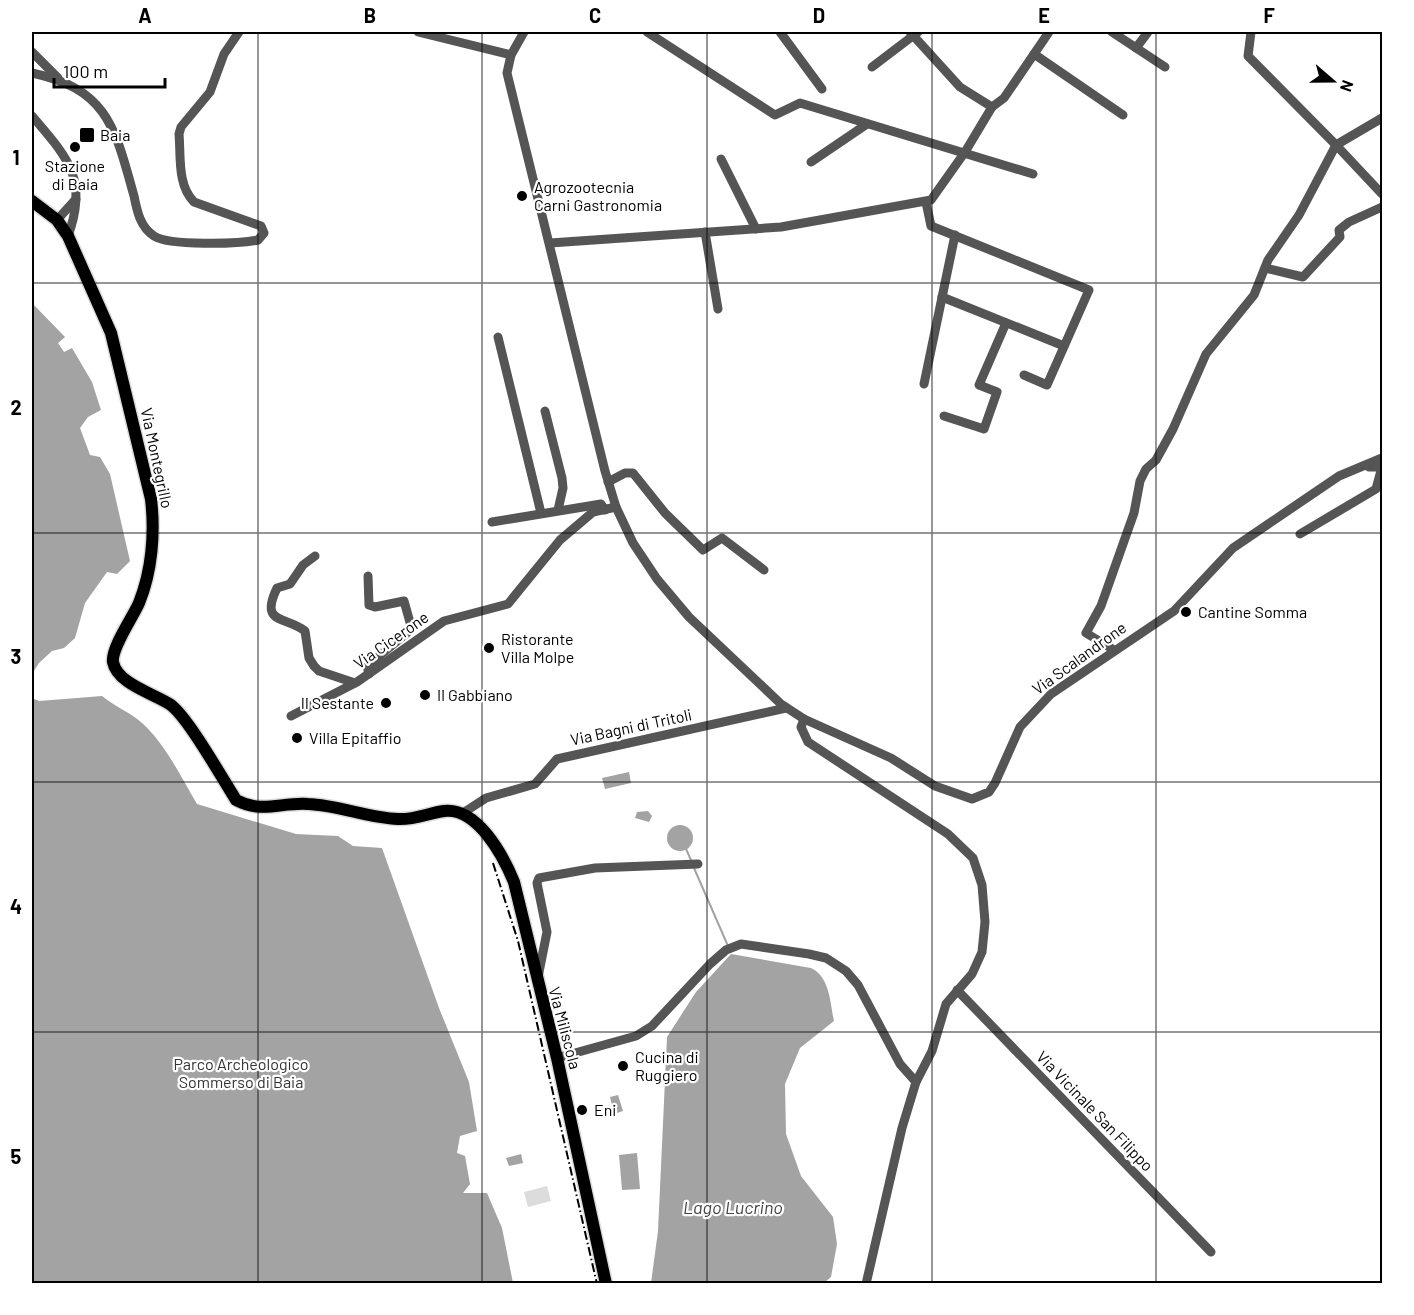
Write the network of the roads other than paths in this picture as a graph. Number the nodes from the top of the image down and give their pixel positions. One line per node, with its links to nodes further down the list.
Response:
1 (239, 32): 18 (street)
2 (418, 32): 14 (street)
3 (524, 32): 14 (street)
4 (647, 32): 24 (street)
5 (780, 32): 19 (street)
6 (913, 32): 15 (street); 20 (street)
7 (1049, 32): 13 (street)
8 (1112, 32): 11 (street)
9 (1148, 32): 11 (street)
10 (1251, 32): 25 (street)
11 (1137, 48): 16 (street)
12 (32, 52): 18 (street)
13 (1034, 54): 20 (street); 21 (street)
14 (511, 55): 40 (street)
15 (872, 67)
16 (1164, 67)
17 (32, 73): 18 (street)
18 (58, 78)
19 (822, 89)
20 (992, 106): 26 (street)
21 (1123, 115)
22 (32, 116): 31 (street)
23 (1383, 118): 25 (street)
24 (867, 124): 26 (street); 28 (street)
25 (1336, 145): 30 (street); 41 (street)
26 (965, 152): 29 (street); 33 (street)
27 (721, 159): 36 (street)
28 (811, 162)
29 (1033, 174)
30 (1383, 194)
31 (76, 199): 35 (street); 38 (street)
32 (32, 201): 35 (main road, Via Montegrillo)
33 (926, 202): 36 (street); 39 (street)
34 (1383, 207): 41 (street)
35 (57, 220): 38 (main road, Via Montegrillo)
36 (756, 229): 37 (street)
37 (705, 232): 40 (street); 43 (street)
38 (68, 236): 70 (main road, Via Montegrillo)
39 (955, 236): 42 (street); 46 (street)
40 (550, 243): 54 (street)
41 (1265, 268): 64 (street)
42 (942, 297): 44 (street); 48 (street)
43 (718, 309)
44 (1006, 323): 46 (street); 50 (street)
45 (498, 337): 58 (street)
46 (1064, 346): 47 (street)
47 (1024, 375)
48 (924, 384)
49 (544, 411): 56 (street)
50 (944, 416)
51 (1383, 458): 52 (street, Via Scalandrone)
52 (1366, 467): 53 (street); 64 (street, Via Scalandrone)
53 (1382, 467): 60 (street)
54 (608, 482): 55 (street); 62 (street)
55 (616, 507): 57 (street, Via Cicerone); 67 (street)
56 (558, 510): 57 (street); 58 (street)
57 (605, 510): 65 (street, Via Cicerone)
58 (541, 513): 59 (street)
59 (492, 522)
60 (1300, 534)
61 (315, 556): 66 (street)
62 (764, 570)
63 (368, 576): 65 (street)
64 (1114, 650): 69 (street, Via Scalandrone)
65 (369, 674): 66 (street, Via Cicerone)
66 (355, 683): 68 (street, Via Cicerone)
67 (786, 708): 69 (street); 70 (street, Via Bagni di Tritoli)
68 (291, 716)
69 (804, 719): 75 (street)
70 (463, 813): 72 (main road, Via Miliscola)
71 (694, 865): 73 (street)
72 (529, 950): 73 (street); 74 (main road, Via Miliscola)
73 (543, 952): 74 (street)
74 (537, 984): 76 (main road, Via Miliscola)
75 (957, 990): 77 (street); 78 (street, Via Vicinale San Filippo)
76 (557, 1058): 77 (street); 79 (main road, Via Miliscola)
77 (916, 1083): 80 (street)
78 (1211, 1252)
79 (606, 1284)
80 (866, 1284)

